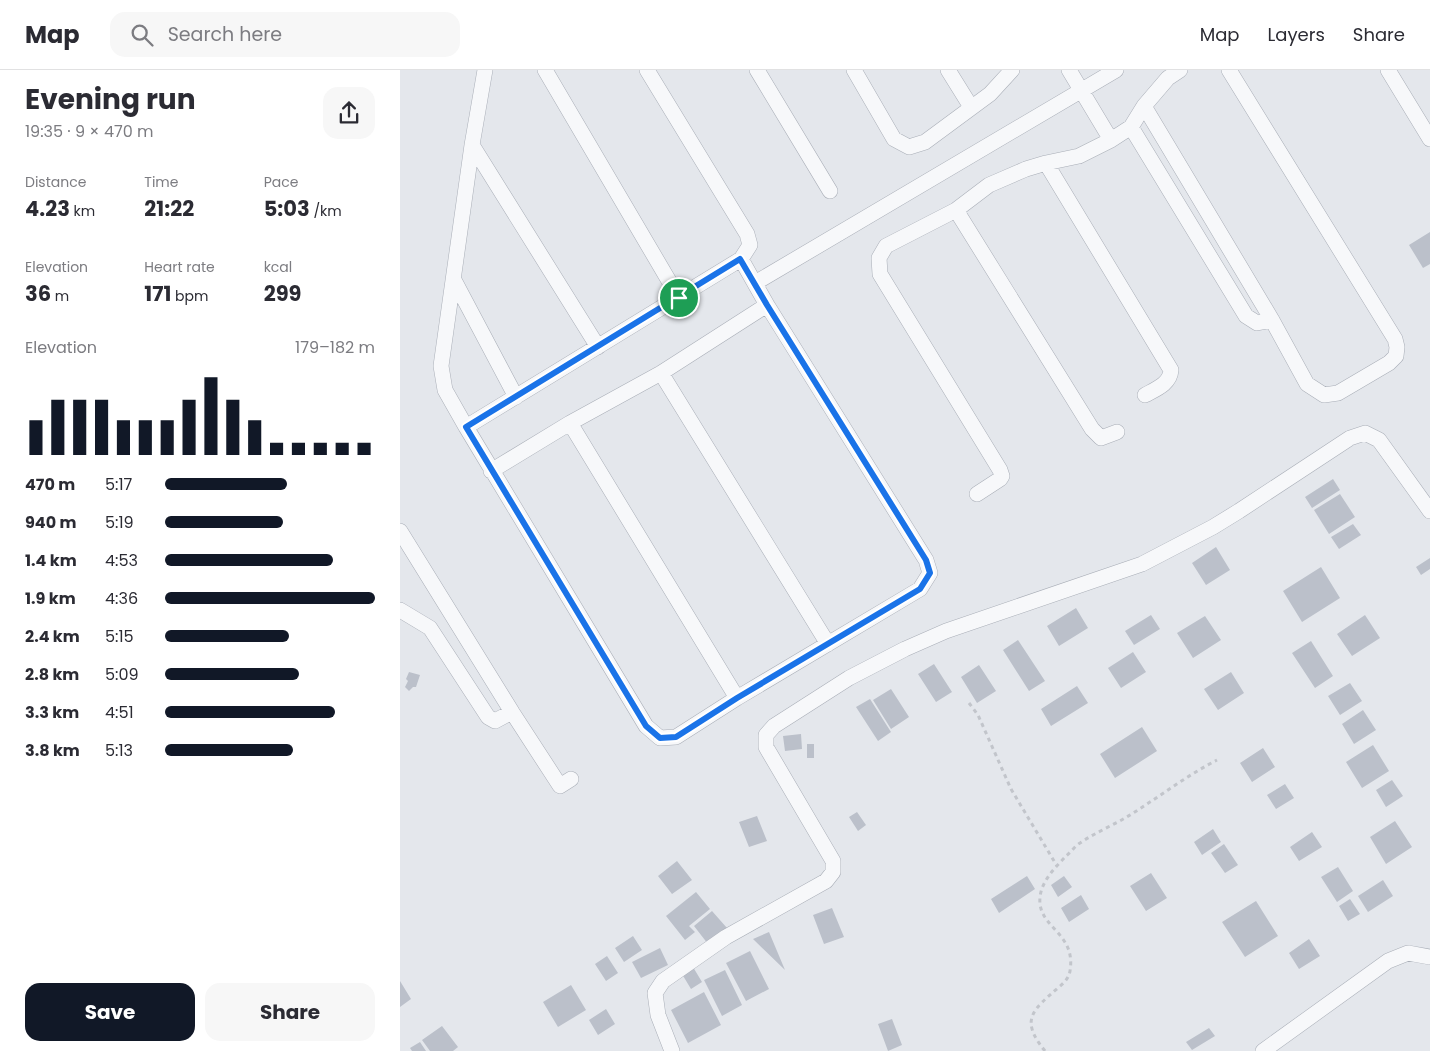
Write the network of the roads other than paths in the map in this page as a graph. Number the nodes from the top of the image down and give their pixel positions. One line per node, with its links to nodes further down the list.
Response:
1 (485, 70): 19 (street)
2 (545, 70): 26 (street)
3 (647, 70): 23 (street)
4 (757, 70): 21 (street)
5 (854, 70): 15 (street)
6 (948, 70): 15 (street)
7 (1012, 70): 15 (street)
8 (1069, 70): 13 (street)
9 (1116, 70): 13 (street)
10 (1180, 70): 14 (street)
11 (1229, 70): 28 (street)
12 (1388, 70): 17 (street)
13 (1081, 90): 18 (street); 25 (street)
14 (1144, 106): 16 (street); 28 (street)
15 (971, 107)
16 (1130, 127): 18 (street); 28 (street)
17 (1430, 138)
18 (1111, 140): 20 (street)
19 (472, 145): 24 (street); 29 (street)
20 (1046, 163): 22 (street); 31 (street)
21 (830, 191)
22 (956, 210): 35 (street); 37 (street)
23 (740, 259): 25 (street); 26 (street)
24 (454, 280): 32 (street); 34 (street)
25 (755, 283): 27 (street)
26 (679, 298): 29 (street)
27 (767, 305): 30 (street); 43 (street)
28 (1272, 320)
29 (598, 347): 32 (street)
30 (661, 373): 33 (street); 43 (street)
31 (1145, 395)
32 (516, 397): 34 (street)
33 (570, 423): 36 (street); 44 (street)
34 (466, 427): 36 (street)
35 (1117, 432)
36 (491, 471): 44 (street)
37 (977, 494)
38 (1430, 511): 48 (street)
39 (400, 530): 41 (street)
40 (400, 610): 42 (street)
41 (451, 614): 42 (street); 45 (street)
42 (430, 628): 45 (street)
43 (828, 644): 44 (street)
44 (737, 698)
45 (512, 712): 46 (street)
46 (571, 779)
47 (1430, 957): 49 (street)
48 (672, 1051)
49 (1263, 1051)

